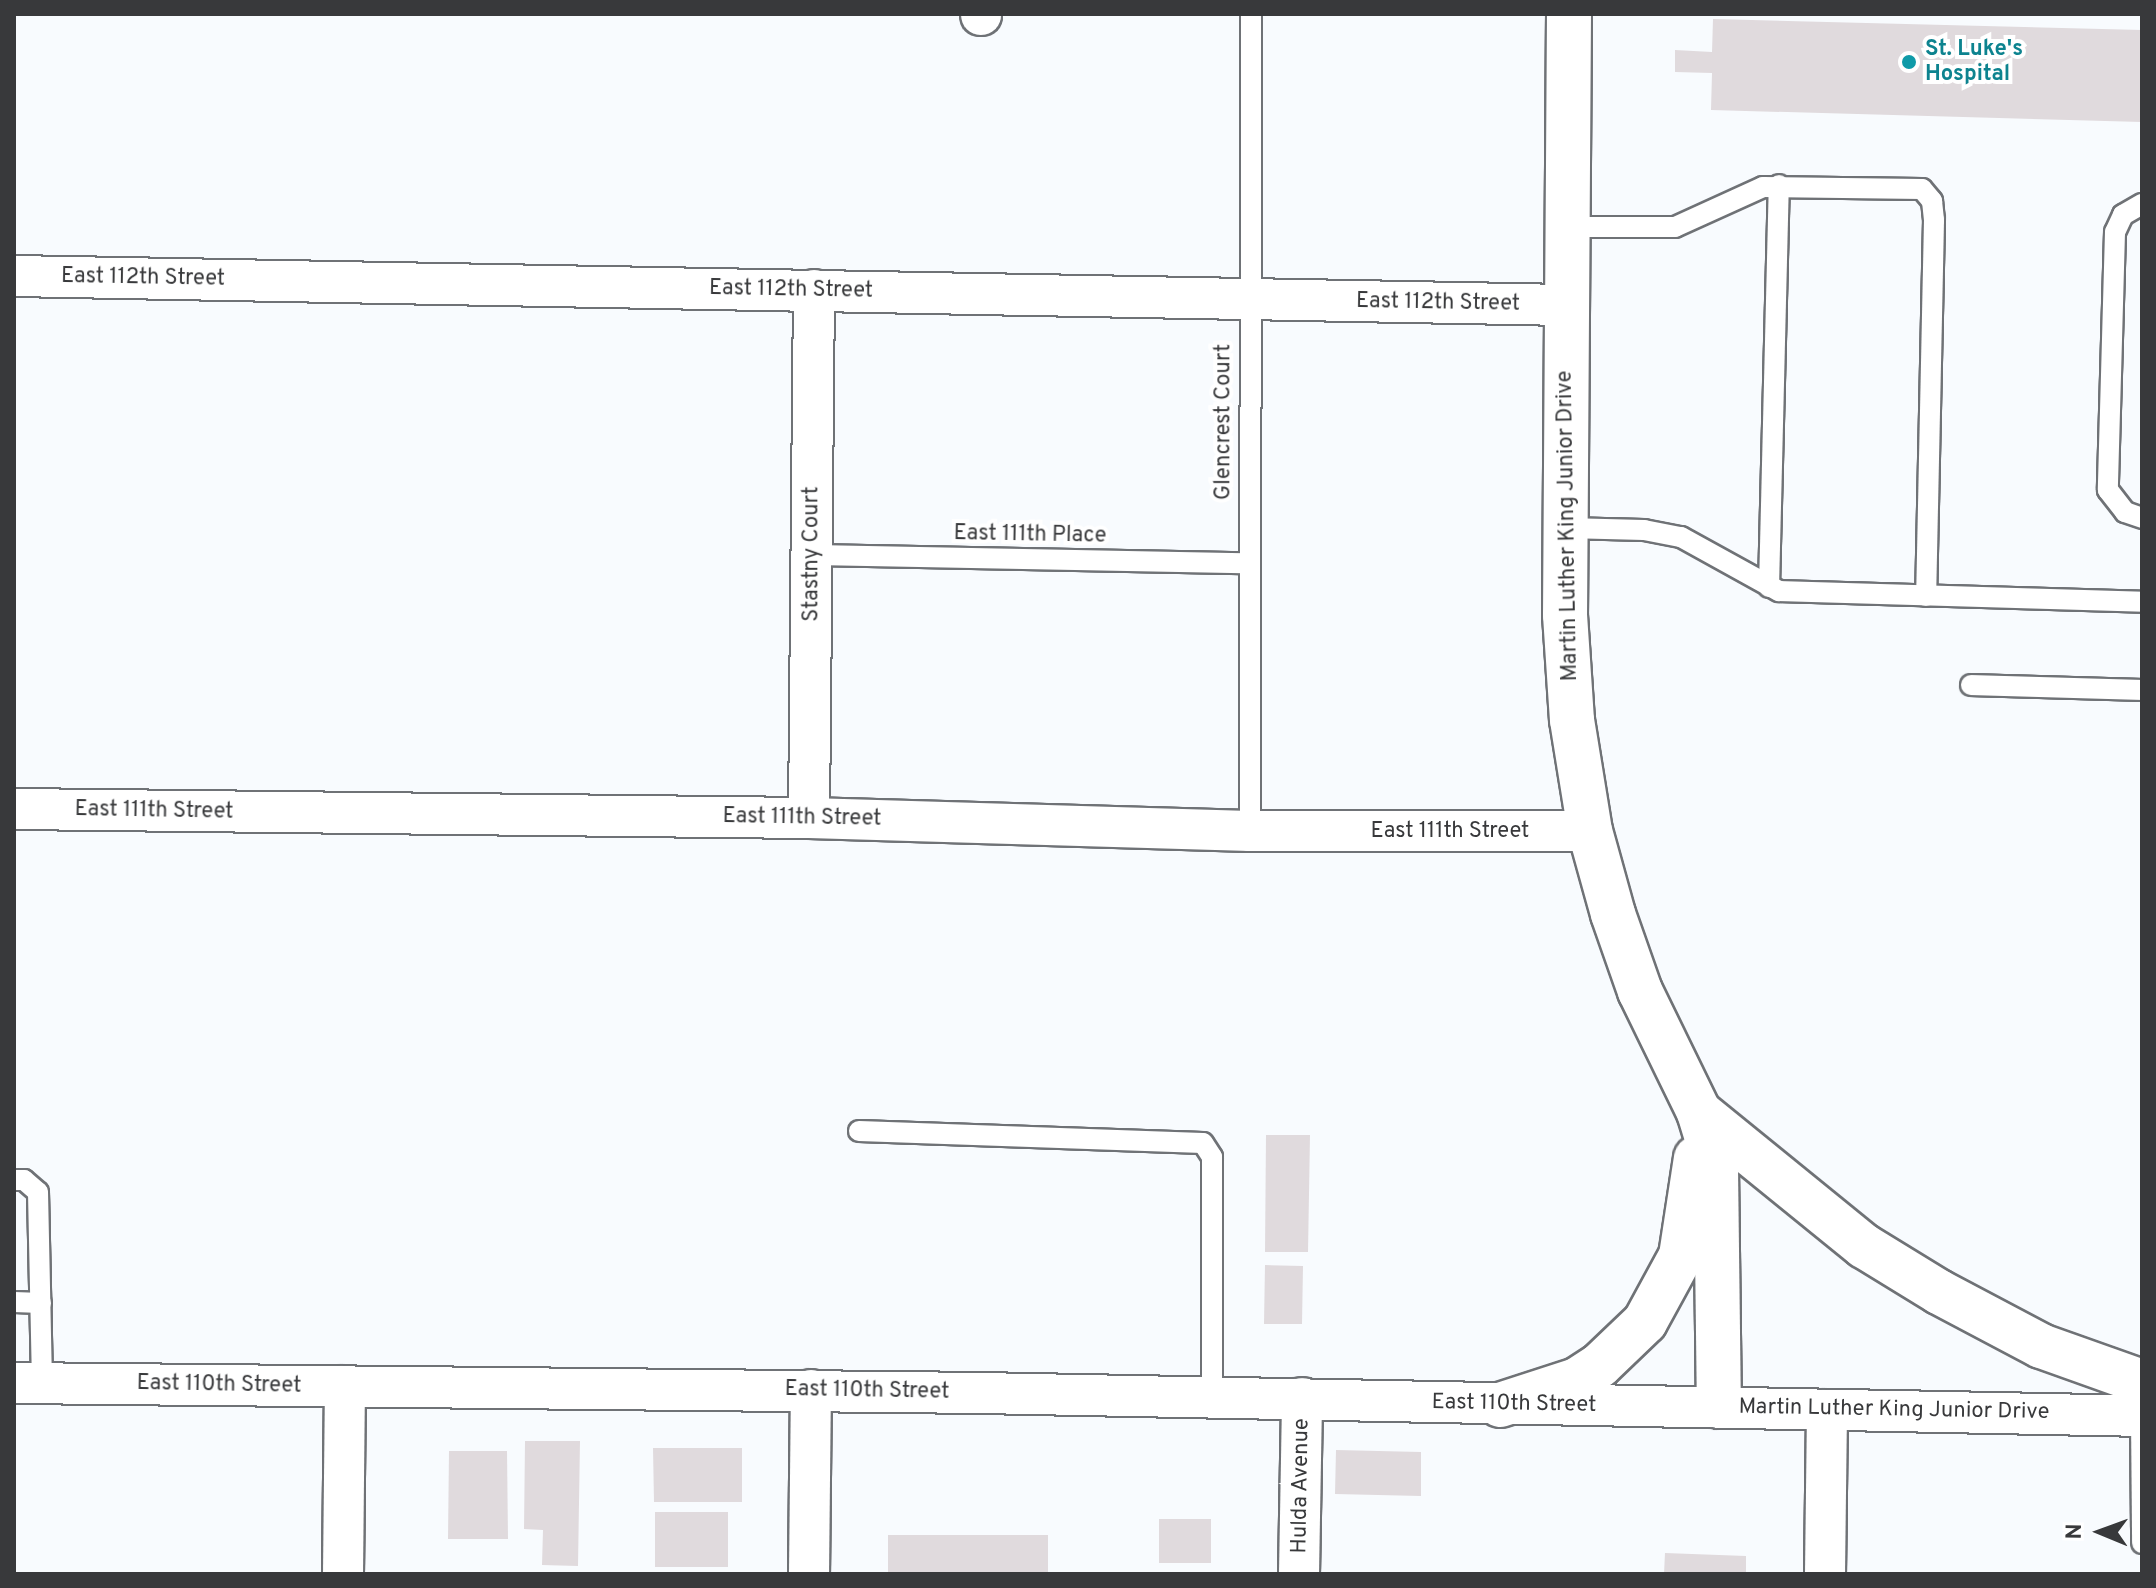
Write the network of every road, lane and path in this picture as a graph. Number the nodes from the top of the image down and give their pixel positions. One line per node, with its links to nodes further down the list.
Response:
1 (1251, 14): 8 (lane, Glencrest Court)
2 (1569, 14): 5 (street, Martin Luther King Junior Drive)
3 (1779, 185): 5 (lane); 14 (lane); 15 (lane)
4 (2142, 204): 10 (lane)
5 (1567, 227): 9 (street, Martin Luther King Junior Drive)
6 (14, 276): 7 (street, East 112th Street)
7 (814, 290): 8 (street, East 112th Street); 12 (street, Stastny Court)
8 (1248, 300): 9 (street, East 112th Street); 13 (lane, Glencrest Court)
9 (1567, 305): 11 (street, Martin Luther King Junior Drive)
10 (2142, 518)
11 (1566, 528): 14 (lane); 22 (street, Martin Luther King Junior Drive)
12 (812, 555): 13 (lane, East 111th Place); 20 (street, Stastny Court)
13 (1247, 563): 21 (lane, Glencrest Court)
14 (1769, 587): 15 (lane)
15 (1926, 596): 16 (lane)
16 (2142, 602)
17 (1971, 685): 18 (lane)
18 (2142, 690)
19 (14, 809): 20 (street, East 111th Street)
20 (809, 818): 21 (street, East 111th Street)
21 (1250, 831): 22 (street, East 111th Street)
22 (1590, 831): 23 (street, Martin Luther King Junior Drive)
23 (1699, 1112): 28 (street); 34 (street); 35 (street, Martin Luther King Junior Drive)
24 (859, 1131): 32 (lane)
25 (14, 1180): 27 (lane)
26 (14, 1302): 27 (lane)
27 (41, 1303): 29 (lane)
28 (2142, 1382)
29 (28, 1383): 30 (street, East 110th Street)
30 (345, 1386): 31 (street, East 110th Street); 39 (street)
31 (811, 1390): 32 (street, East 110th Street); 40 (street)
32 (1212, 1397): 33 (street, East 110th Street)
33 (1302, 1398): 34 (street, East 110th Street); 41 (street, Hulda Avenue)
34 (1500, 1405): 35 (street, East 110th Street)
35 (1719, 1406): 36 (street, Martin Luther King Junior Drive)
36 (1827, 1410): 37 (street, Martin Luther King Junior Drive); 42 (street)
37 (2142, 1416): 38 (lane)
38 (2142, 1543)
39 (343, 1574)
40 (809, 1574)
41 (1299, 1574)
42 (1825, 1574)

